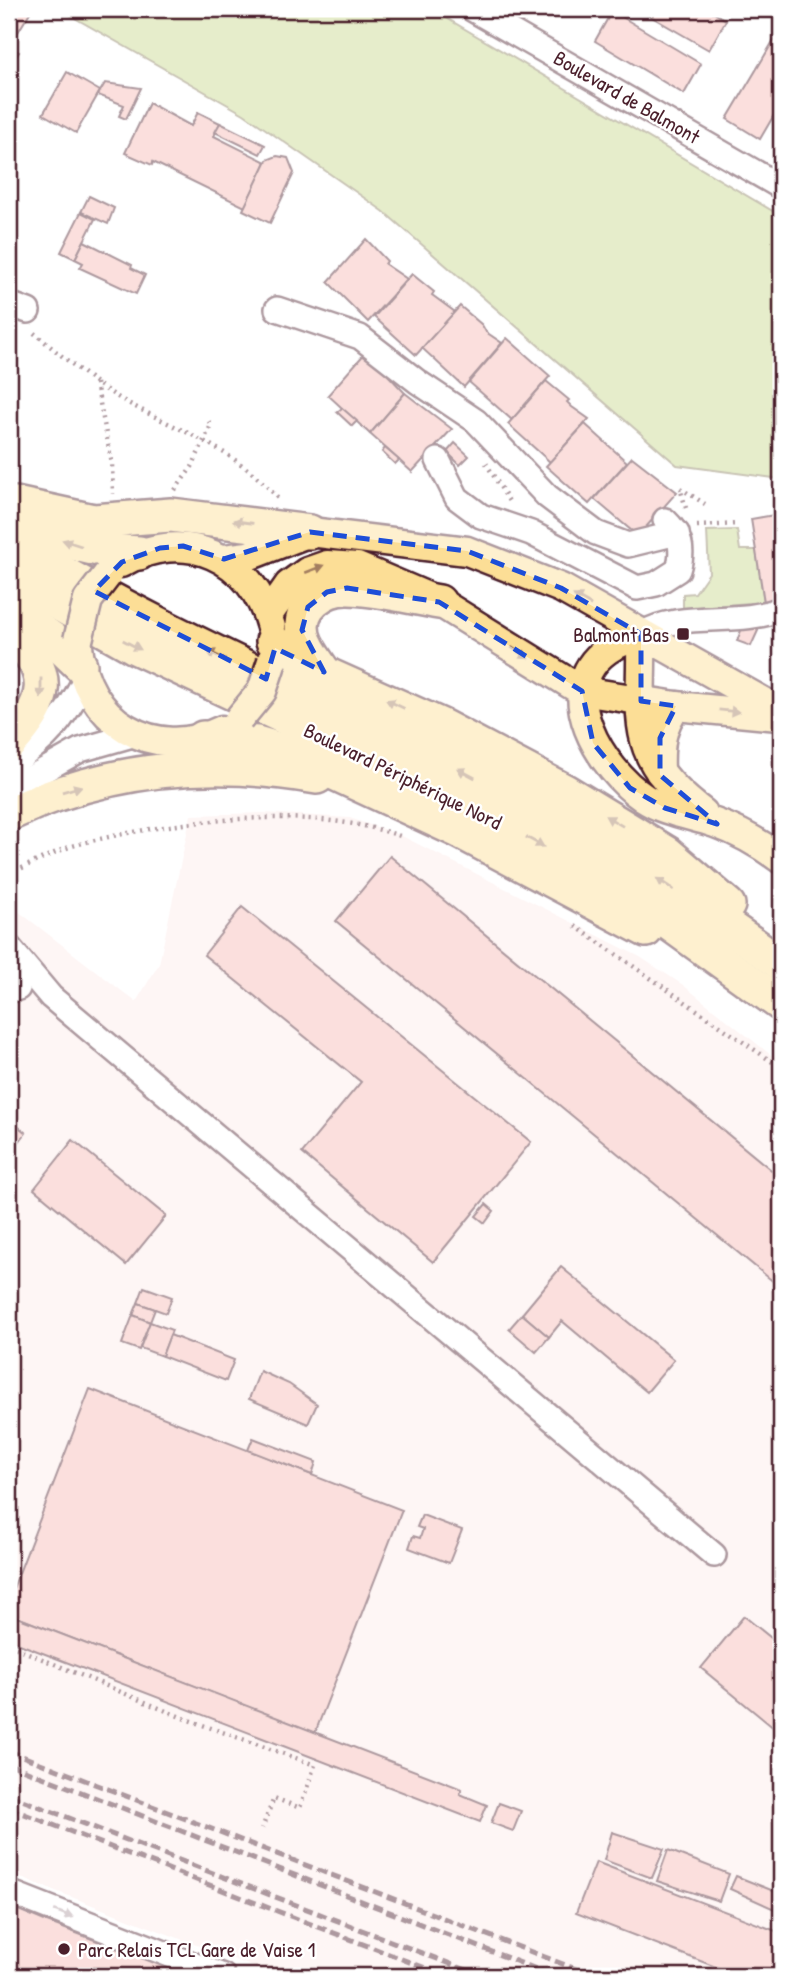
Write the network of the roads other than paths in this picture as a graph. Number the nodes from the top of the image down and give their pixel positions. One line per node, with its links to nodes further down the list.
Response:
1 (472, 9): 2 (street, Boulevard de Balmont)
2 (781, 187)
3 (277, 309): 11 (street)
4 (438, 460): 11 (street)
5 (12, 502): 6 (highway, one-way to 5); 8 (highway, one-way to 5)
6 (310, 532): 9 (main road); 15 (main road, one-way to 6)
7 (9, 541): 36 (highway, Boulevard Périphérique Nord, one-way to 7)
8 (139, 553): 9 (main road); 18 (main road, bridge)
9 (224, 559): 17 (main road)
10 (9, 576): 39 (highway, Boulevard Périphérique Nord, one-way to 39)
11 (637, 588): 15 (street)
12 (439, 602): 17 (main road, one-way to 12); 19 (highway); 20 (main road, one-way to 20)
13 (781, 608): 15 (street)
14 (9, 609): 18 (highway)
15 (630, 628): 20 (main road); 21 (main road); 23 (main road)
16 (9, 632): 26 (highway, one-way to 26)
17 (271, 639): 19 (highway); 25 (main road, bridge)
18 (80, 662): 24 (main road); 27 (street)
19 (324, 672): 35 (highway, one-way to 19)
20 (582, 691): 21 (main road); 32 (main road)
21 (640, 701): 22 (main road); 28 (main road)
22 (676, 706): 23 (main road, one-way to 23); 28 (main road)
23 (781, 715)
24 (136, 734): 25 (main road); 30 (street)
25 (203, 738): 29 (highway)
26 (9, 744)
27 (9, 766)
28 (660, 775): 32 (main road)
29 (362, 785): 31 (highway, one-way to 29); 39 (highway)
30 (9, 790)
31 (9, 814)
32 (717, 824): 33 (main road)
33 (781, 859)
34 (9, 947): 37 (street)
35 (781, 955)
36 (781, 964)
37 (25, 967): 38 (street); 40 (street)
38 (9, 991)
39 (778, 1001)
40 (714, 1555)
41 (9, 1892): 42 (street, one-way to 42)
42 (223, 1976)

